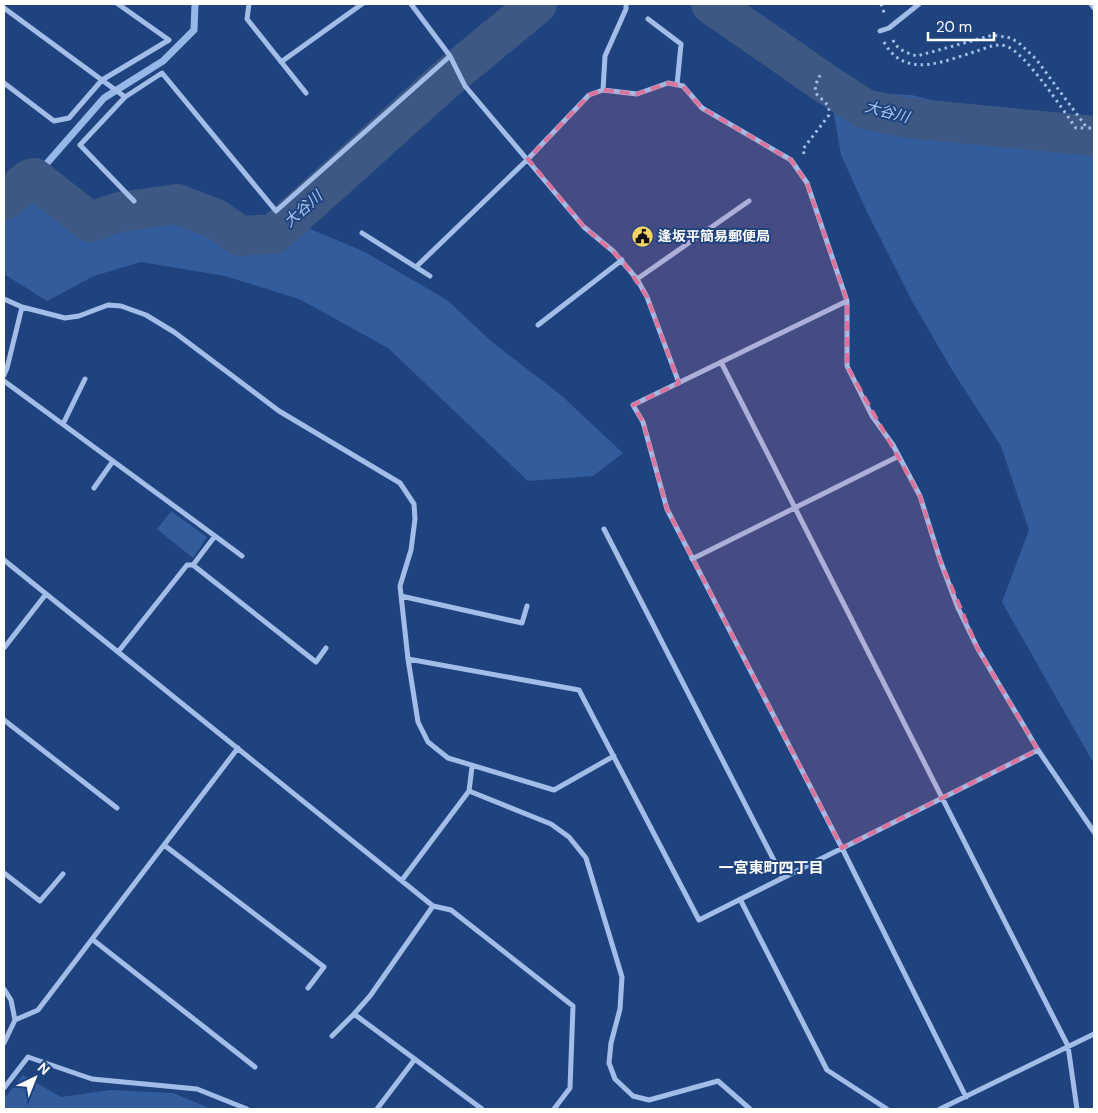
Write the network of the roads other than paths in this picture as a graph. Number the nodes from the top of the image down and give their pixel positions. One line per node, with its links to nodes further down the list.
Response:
1 (118, 4): 14 (street)
2 (249, 4): 13 (street)
3 (362, 4): 13 (street)
4 (411, 4): 12 (street)
5 (626, 4): 17 (street)
6 (919, 4): 11 (street)
7 (1091, 4): 9 (street)
8 (4, 8): 14 (street)
9 (1094, 8)
10 (648, 18): 16 (street)
11 (880, 32)
12 (450, 56): 19 (street); 20 (street)
13 (282, 62): 18 (street)
14 (102, 80): 15 (street); 19 (street)
15 (4, 83)
16 (677, 85): 17 (street); 29 (street)
17 (603, 90): 20 (street)
18 (306, 93)
19 (125, 97): 21 (street)
20 (528, 159): 24 (street); 25 (street)
21 (134, 201)
22 (749, 201): 27 (street)
23 (362, 233): 25 (street)
24 (622, 260): 27 (street); 31 (street)
25 (416, 267): 26 (street)
26 (430, 276)
27 (637, 279): 36 (street)
28 (4, 299): 30 (street)
29 (846, 301): 32 (street); 38 (street)
30 (22, 307): 33 (street); 49 (street)
31 (538, 325)
32 (721, 362): 36 (street); 41 (street)
33 (4, 375)
34 (85, 378): 37 (street)
35 (4, 381): 37 (street)
36 (679, 383): 45 (street)
37 (63, 424): 39 (street)
38 (899, 456): 41 (street); 57 (street)
39 (113, 461): 40 (street); 43 (street)
40 (94, 488)
41 (795, 508): 45 (street); 61 (street)
42 (604, 529): 68 (street)
43 (215, 536): 44 (street); 47 (street)
44 (242, 556)
45 (692, 559): 65 (street)
46 (4, 560): 48 (street)
47 (194, 566): 52 (street); 53 (street)
48 (46, 594): 51 (street); 53 (street)
49 (401, 596): 50 (street); 54 (street)
50 (527, 606)
51 (4, 648)
52 (326, 648)
53 (118, 652): 56 (street)
54 (408, 659): 58 (street); 59 (street)
55 (4, 720): 62 (street)
56 (238, 748): 64 (street); 69 (street)
57 (1038, 750): 61 (street); 63 (street)
58 (614, 756): 59 (street); 70 (street)
59 (472, 767): 60 (street)
60 (469, 791): 69 (street); 89 (street)
61 (942, 798): 65 (street); 80 (street)
62 (117, 808)
63 (1094, 832)
64 (164, 845): 72 (street); 73 (street)
65 (842, 848): 68 (street); 84 (street)
66 (4, 873): 67 (street)
67 (63, 874)
68 (783, 878): 70 (street)
69 (402, 880): 71 (street)
70 (740, 899): 90 (street)
71 (433, 906): 75 (street); 88 (street)
72 (92, 939): 76 (street); 82 (street)
73 (308, 988)
74 (4, 989): 76 (street)
75 (354, 1014): 78 (street); 81 (street)
76 (15, 1020): 79 (street)
77 (1094, 1034): 80 (street)
78 (332, 1036)
79 (4, 1043)
80 (1068, 1046): 84 (street); 92 (street)
81 (415, 1059): 86 (street); 87 (street)
82 (255, 1066)
83 (4, 1088): 85 (street)
84 (966, 1097): 91 (street)
85 (247, 1109)
86 (377, 1109)
87 (482, 1109)
88 (554, 1109)
89 (750, 1109)
90 (887, 1109)
91 (940, 1109)
92 (1077, 1109)

